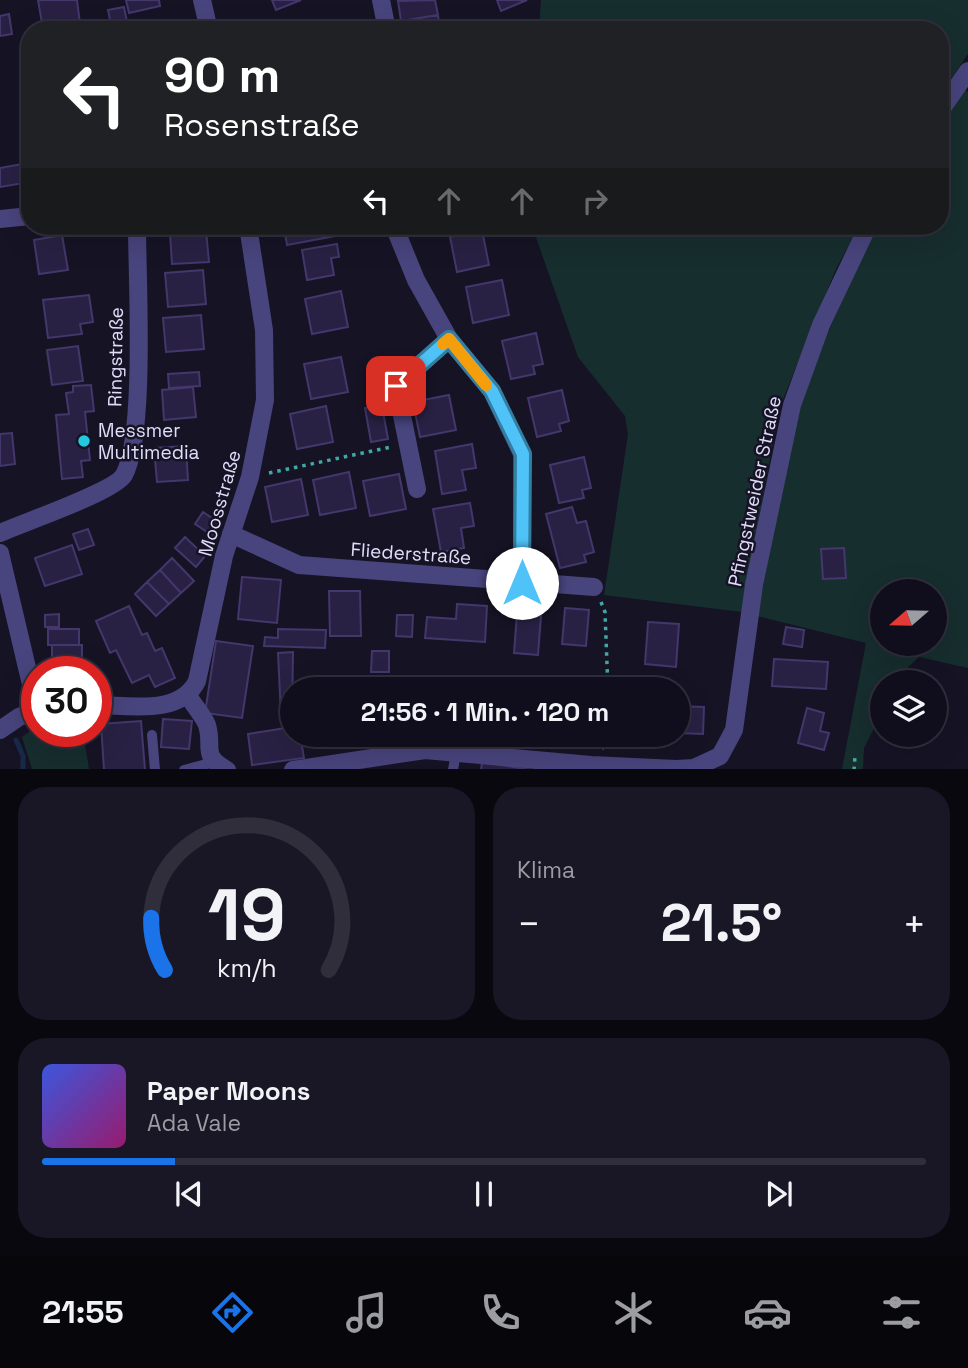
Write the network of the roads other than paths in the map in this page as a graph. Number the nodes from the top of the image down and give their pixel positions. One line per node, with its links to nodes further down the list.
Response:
1 (202, 0): 3 (street)
2 (381, 0): 4 (street)
3 (207, 21)
4 (385, 21)
5 (968, 71): 6 (street)
6 (949, 98)
7 (21, 217): 8 (street)
8 (0, 219)
9 (137, 235): 15 (street, Ringstraße)
10 (249, 235): 16 (street, Moosstraße)
11 (398, 235): 13 (street)
12 (864, 235): 28 (street, Pfingstweider Straße)
13 (449, 339): 14 (street); 18 (street)
14 (417, 489)
15 (0, 533)
16 (231, 534): 18 (street, Fliederstraße); 21 (street, Moosstraße)
17 (0, 553): 20 (street)
18 (522, 583): 19 (street, Fliederstraße)
19 (594, 587)
20 (24, 656)
21 (188, 695): 22 (street); 27 (street)
22 (112, 705)
23 (21, 716): 24 (street)
24 (0, 730)
25 (152, 735): 29 (lane)
26 (455, 761): 28 (street); 31 (street)
27 (220, 766): 30 (lane)
28 (713, 766)
29 (155, 769)
30 (184, 769)
31 (293, 769)

